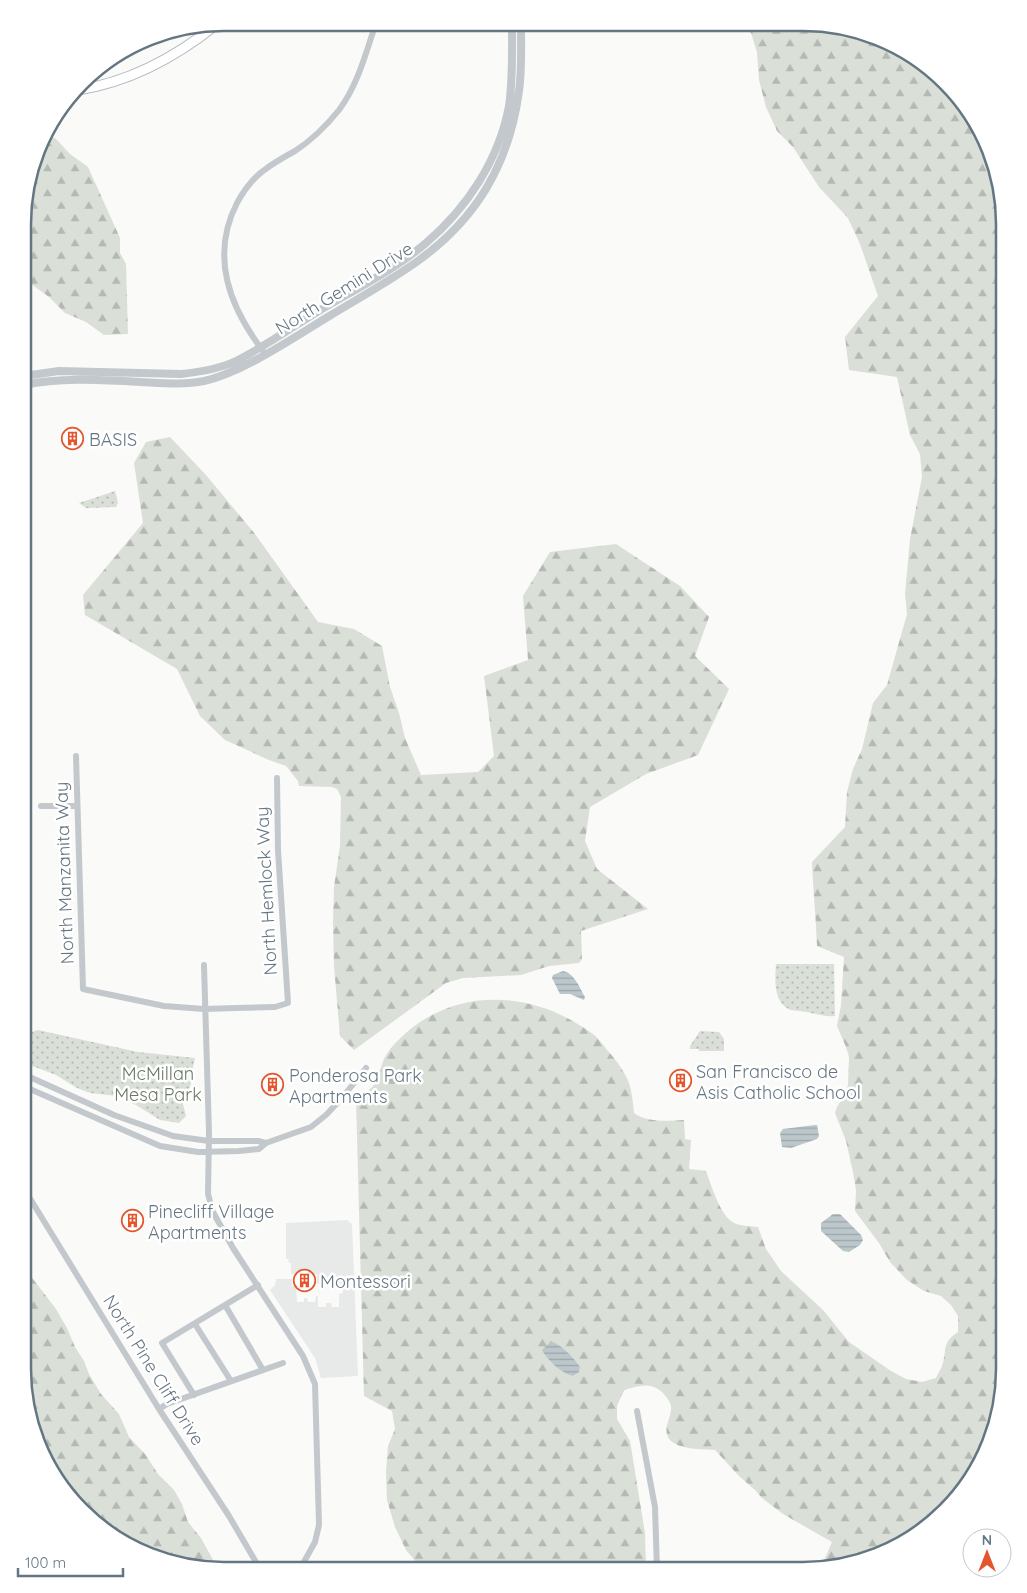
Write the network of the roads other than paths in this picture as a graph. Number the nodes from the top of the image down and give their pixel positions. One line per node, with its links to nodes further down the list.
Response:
1 (373, 31): 6 (street)
2 (512, 31): 6 (street, North Gemini Drive)
3 (521, 31): 6 (street, North Gemini Drive)
4 (207, 32): 5 (main road)
5 (87, 89)
6 (262, 350): 7 (street, North Gemini Drive); 8 (street, North Gemini Drive)
7 (31, 375)
8 (31, 384)
9 (76, 756): 12 (street, North Manzanita Way)
10 (277, 778): 14 (street, North Hemlock Way)
11 (41, 806): 12 (street)
12 (76, 806): 14 (street, North Manzanita Way)
13 (204, 965): 14 (street)
14 (204, 1009): 20 (street)
15 (366, 1068): 21 (street)
16 (31, 1078): 18 (street)
17 (31, 1089): 19 (street)
18 (115, 1115): 19 (street); 20 (street)
19 (111, 1124): 22 (street)
20 (209, 1141): 21 (street); 22 (street)
21 (266, 1143): 22 (street)
22 (209, 1152): 24 (street)
23 (31, 1200): 31 (street, North Pine Cliff Drive)
24 (258, 1285): 25 (street); 34 (street)
25 (225, 1305): 26 (street); 28 (street)
26 (195, 1324): 29 (street); 30 (street)
27 (283, 1363): 28 (street)
28 (264, 1370): 29 (street)
29 (231, 1381): 30 (street)
30 (194, 1395): 31 (street)
31 (159, 1410): 33 (street, North Pine Cliff Drive)
32 (637, 1411): 35 (street)
33 (256, 1562)
34 (304, 1562)
35 (657, 1562)

